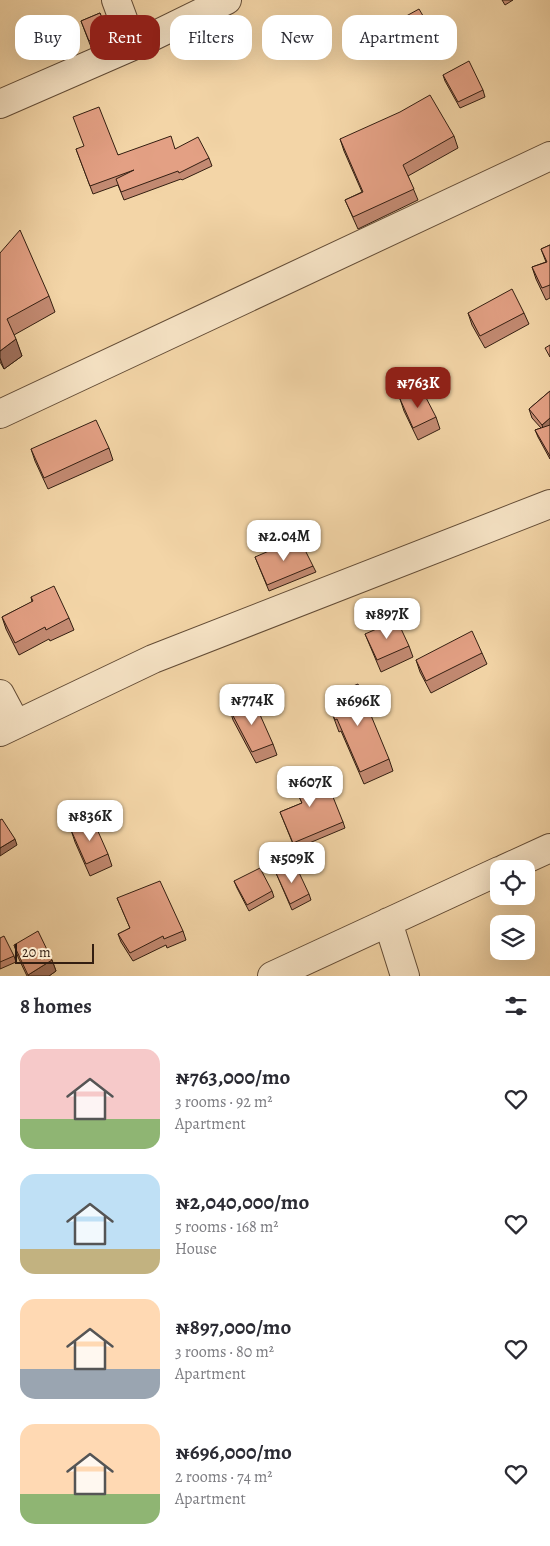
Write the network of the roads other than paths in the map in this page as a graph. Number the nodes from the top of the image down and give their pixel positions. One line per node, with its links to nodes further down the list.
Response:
1 (116, 0): 3 (street)
2 (227, 0): 4 (street)
3 (122, 15)
4 (160, 33)
5 (101, 60): 6 (street)
6 (0, 104)
7 (550, 156): 8 (street)
8 (0, 414)
9 (550, 504): 11 (street)
10 (0, 694): 11 (street)
11 (8, 728)
12 (550, 848): 13 (street)
13 (524, 860)
14 (490, 875): 15 (street)
15 (388, 922): 16 (street); 17 (street)
16 (272, 976)
17 (405, 976)

